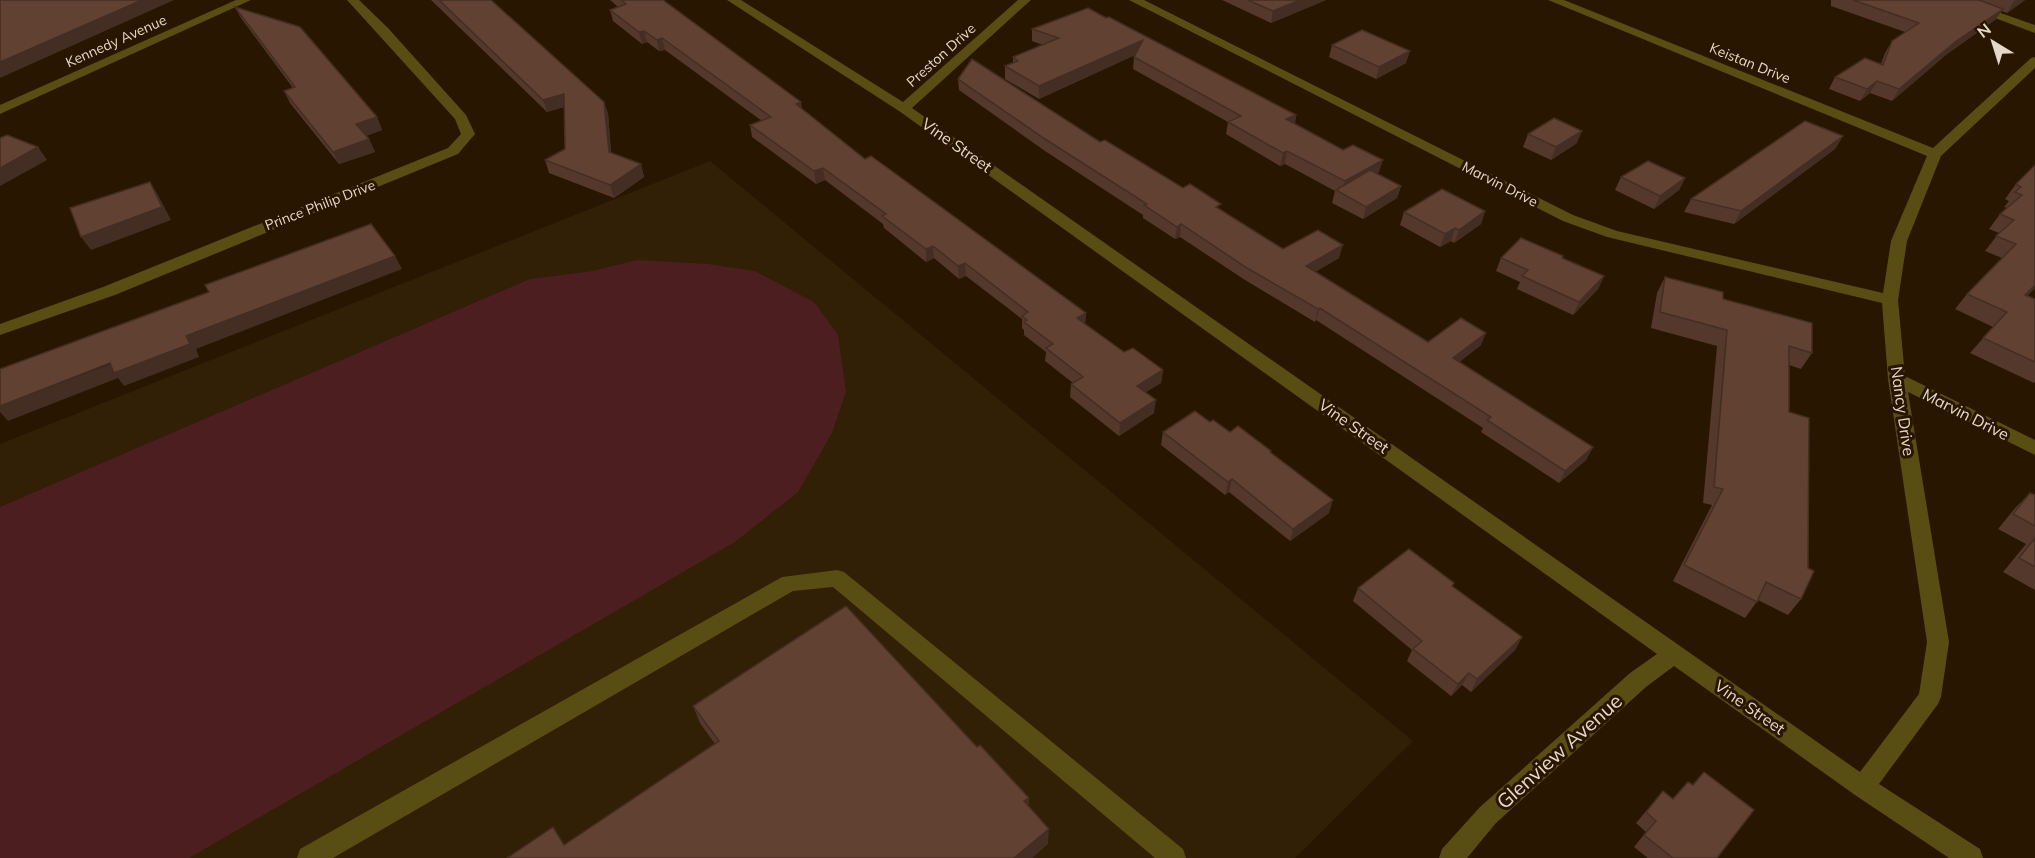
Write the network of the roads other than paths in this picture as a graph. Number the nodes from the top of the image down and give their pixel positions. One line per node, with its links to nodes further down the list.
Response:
1 (245, 0): 11 (street, Kennedy Avenue)
2 (353, 0): 14 (street, Prince Philip Drive)
3 (733, 0): 10 (street, Vine Street)
4 (1025, 0): 10 (street, Preston Drive)
5 (1135, 0): 13 (street, Marvin Drive)
6 (1554, 0): 12 (street, Keistan Drive)
7 (1953, 0): 8 (street)
8 (2035, 29)
9 (2035, 60): 12 (street, Nancy Drive)
10 (904, 108): 17 (street, Vine Street)
11 (0, 110)
12 (1935, 154): 13 (street, Nancy Drive)
13 (1890, 300): 15 (street, Nancy Drive)
14 (0, 330)
15 (1897, 379): 16 (street, Marvin Drive); 18 (street, Nancy Drive)
16 (2035, 448)
17 (1675, 653): 18 (street, Vine Street); 21 (street, Glenview Avenue)
18 (1863, 787): 22 (street, Vine Street)
19 (309, 858): 20 (street)
20 (1174, 858)
21 (1451, 858)
22 (1971, 858)

